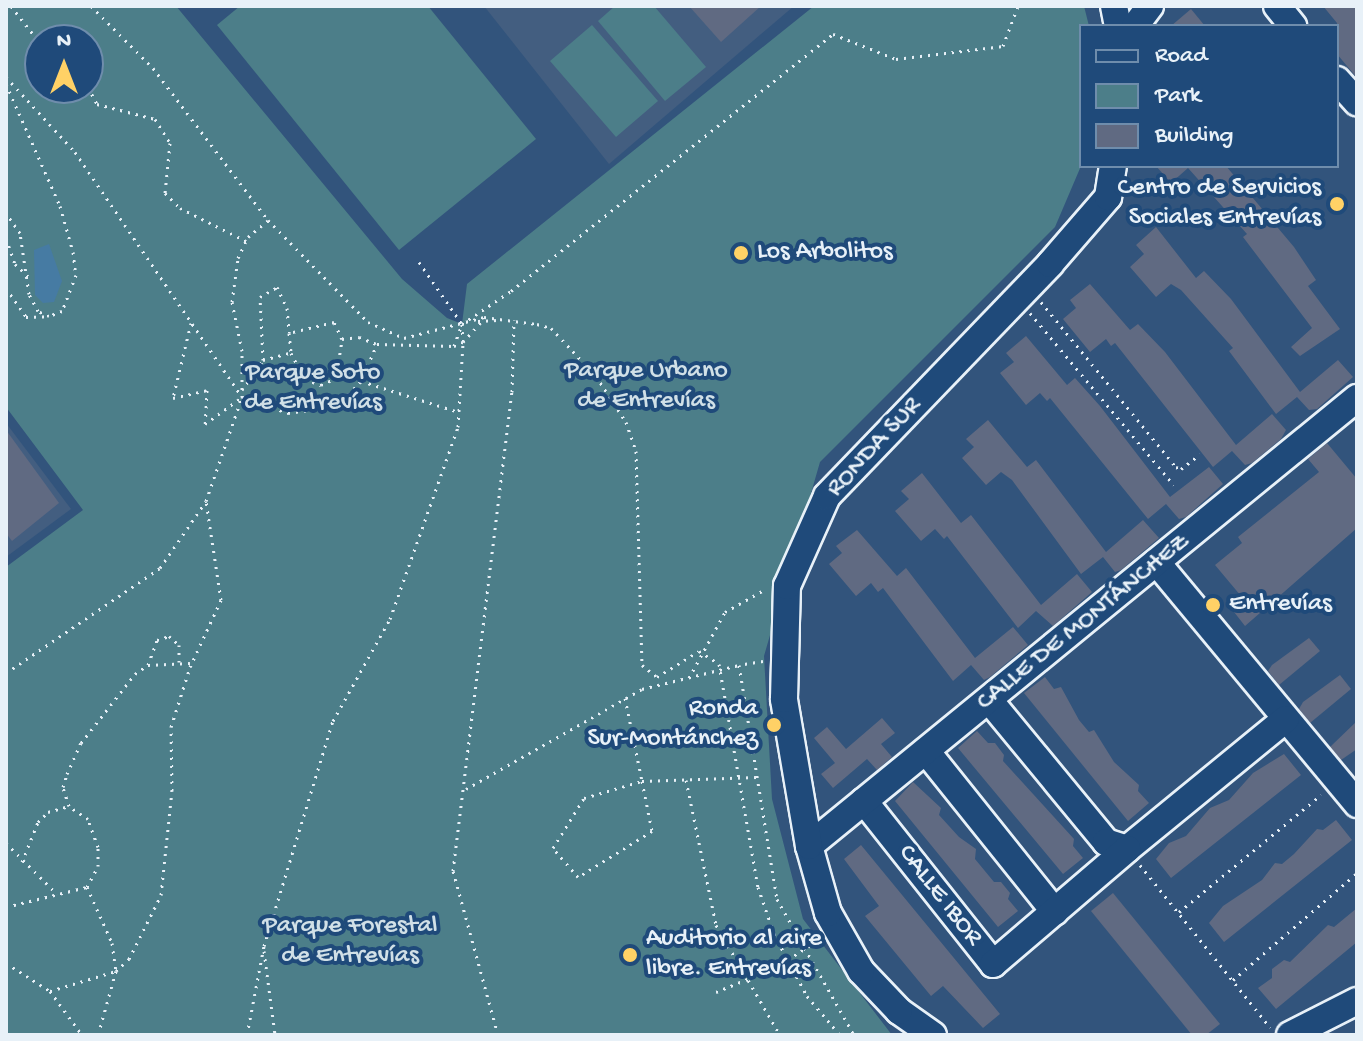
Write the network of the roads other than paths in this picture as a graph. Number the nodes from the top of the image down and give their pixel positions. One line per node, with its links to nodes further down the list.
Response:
1 (1150, 6): 3 (street)
2 (1277, 6): 4 (street)
3 (1136, 24)
4 (1291, 24)
5 (1339, 82): 6 (street)
6 (1357, 102)
7 (1113, 168): 15 (street, RONDA SUR)
8 (1357, 398): 9 (street, CALLE DE MONTÁNCHEZ)
9 (1158, 564): 10 (street, CALLE DE MONTÁNCHEZ); 11 (street)
10 (989, 700): 12 (street, CALLE DE MONTÁNCHEZ); 16 (street)
11 (1286, 719): 14 (street); 16 (street, CALLE IBOR)
12 (926, 751): 13 (street, CALLE DE MONTÁNCHEZ); 17 (street)
13 (864, 801): 15 (street, CALLE DE MONTÁNCHEZ); 17 (street, CALLE IBOR)
14 (1357, 804)
15 (809, 846): 19 (street, RONDA SUR)
16 (1127, 849): 17 (street, CALLE IBOR)
17 (1055, 912)
18 (1357, 1001): 20 (street)
19 (933, 1035)
20 (1290, 1035)

